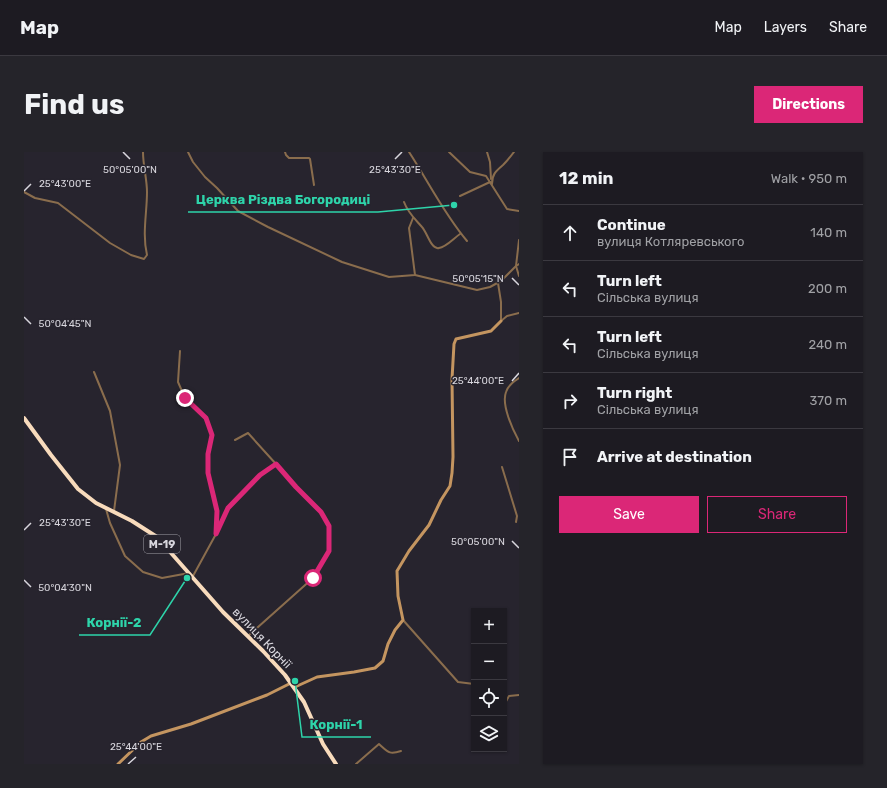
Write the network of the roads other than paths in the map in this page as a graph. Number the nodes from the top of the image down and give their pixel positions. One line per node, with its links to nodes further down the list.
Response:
1 (143, 152): 10 (street)
2 (188, 152): 20 (street)
3 (285, 152): 9 (street)
4 (409, 152): 15 (street)
5 (449, 152): 8 (street)
6 (487, 152): 8 (street)
7 (514, 152): 8 (street)
8 (492, 184): 11 (street); 13 (street)
9 (314, 186)
10 (24, 192)
11 (460, 196)
12 (404, 202): 14 (street)
13 (519, 211)
14 (413, 218): 15 (street); 20 (street)
15 (460, 234): 17 (street)
16 (519, 240): 19 (street)
17 (467, 242)
18 (519, 264): 19 (street)
19 (516, 266): 21 (street); 22 (street)
20 (415, 275): 22 (street)
21 (519, 276)
22 (498, 283): 24 (street)
23 (519, 313): 24 (street)
24 (500, 321): 39 (street)
25 (180, 351): 36 (street)
26 (94, 372): 34 (street)
27 (519, 378): 30 (street)
28 (24, 418): 33 (highway, вулиця Корнії / М-19)
29 (235, 440): 31 (street)
30 (519, 441)
31 (276, 464): 36 (street); 40 (street)
32 (502, 466): 35 (street)
33 (106, 508): 34 (highway, вулиця Корнії / М-19); 37 (street)
34 (114, 512): 37 (highway, вулиця Корнії / М-19)
35 (516, 522)
36 (216, 534): 38 (street)
37 (189, 573): 38 (highway, вулиця Корнії / М-19)
38 (192, 577): 40 (highway, вулиця Корнії / М-19)
39 (403, 620): 42 (street); 43 (street)
40 (248, 636): 41 (highway, вулиця Корнії / М-19)
41 (291, 683): 43 (highway, вулиця Корнії / М-19); 47 (street)
42 (471, 684)
43 (294, 687): 48 (highway, вулиця Корнії / М-19)
44 (519, 695): 45 (street)
45 (507, 700)
46 (401, 751): 49 (street)
47 (118, 764)
48 (336, 764)
49 (356, 764)

